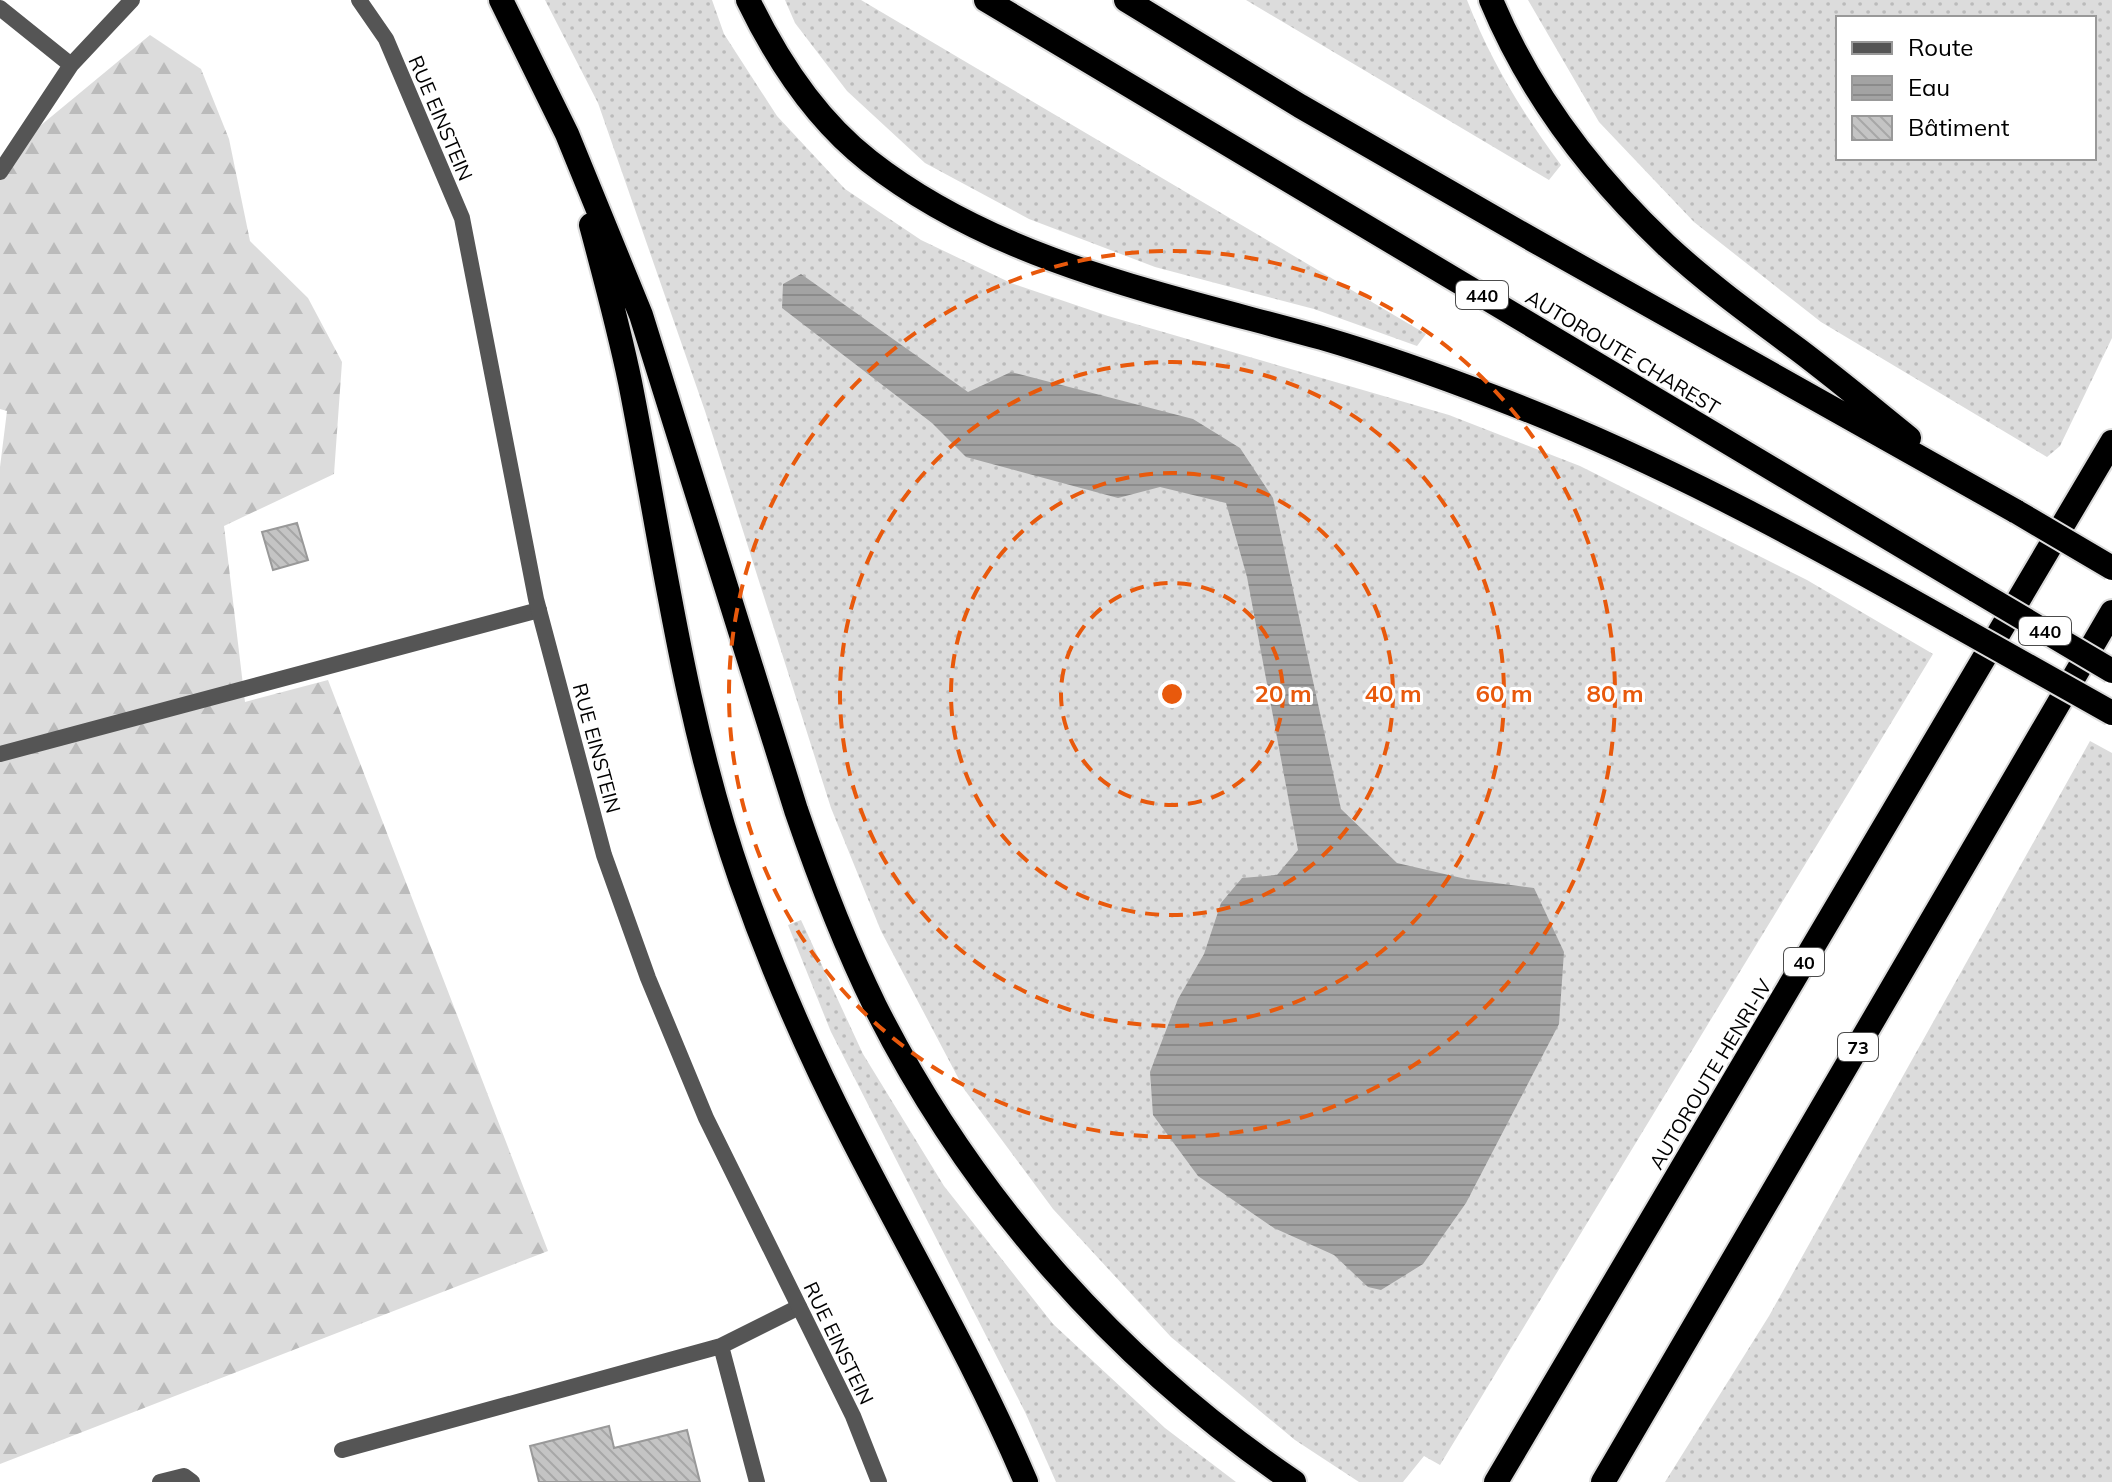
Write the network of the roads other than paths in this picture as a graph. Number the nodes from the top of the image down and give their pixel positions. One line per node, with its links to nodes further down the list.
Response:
1 (132, 0): 9 (street)
2 (359, 0): 15 (street, RUE EINSTEIN)
3 (501, 0): 10 (highway)
4 (748, 0): 18 (highway, bridge)
5 (986, 0): 17 (highway, AUTOROUTE CHAREST / 440, bridge)
6 (1126, 0): 13 (highway)
7 (1491, 0): 13 (highway)
8 (4, 18): 9 (street)
9 (71, 65): 11 (street)
10 (567, 134): 27 (highway); 28 (highway)
11 (0, 172)
12 (2112, 442): 29 (highway, AUTOROUTE HENRI-IV / 40)
13 (1967, 485): 14 (highway, bridge)
14 (2112, 568)
15 (539, 610): 19 (street); 20 (street, RUE EINSTEIN)
16 (2112, 612): 30 (highway, 73)
17 (2112, 671)
18 (2112, 713)
19 (0, 754)
20 (799, 1307): 21 (street); 26 (street, RUE EINSTEIN)
21 (721, 1346): 22 (street); 25 (street)
22 (342, 1450)
23 (160, 1482): 24 (street)
24 (192, 1482)
25 (757, 1482)
26 (879, 1482)
27 (1026, 1482)
28 (1294, 1482)
29 (1496, 1482)
30 (1603, 1482)

